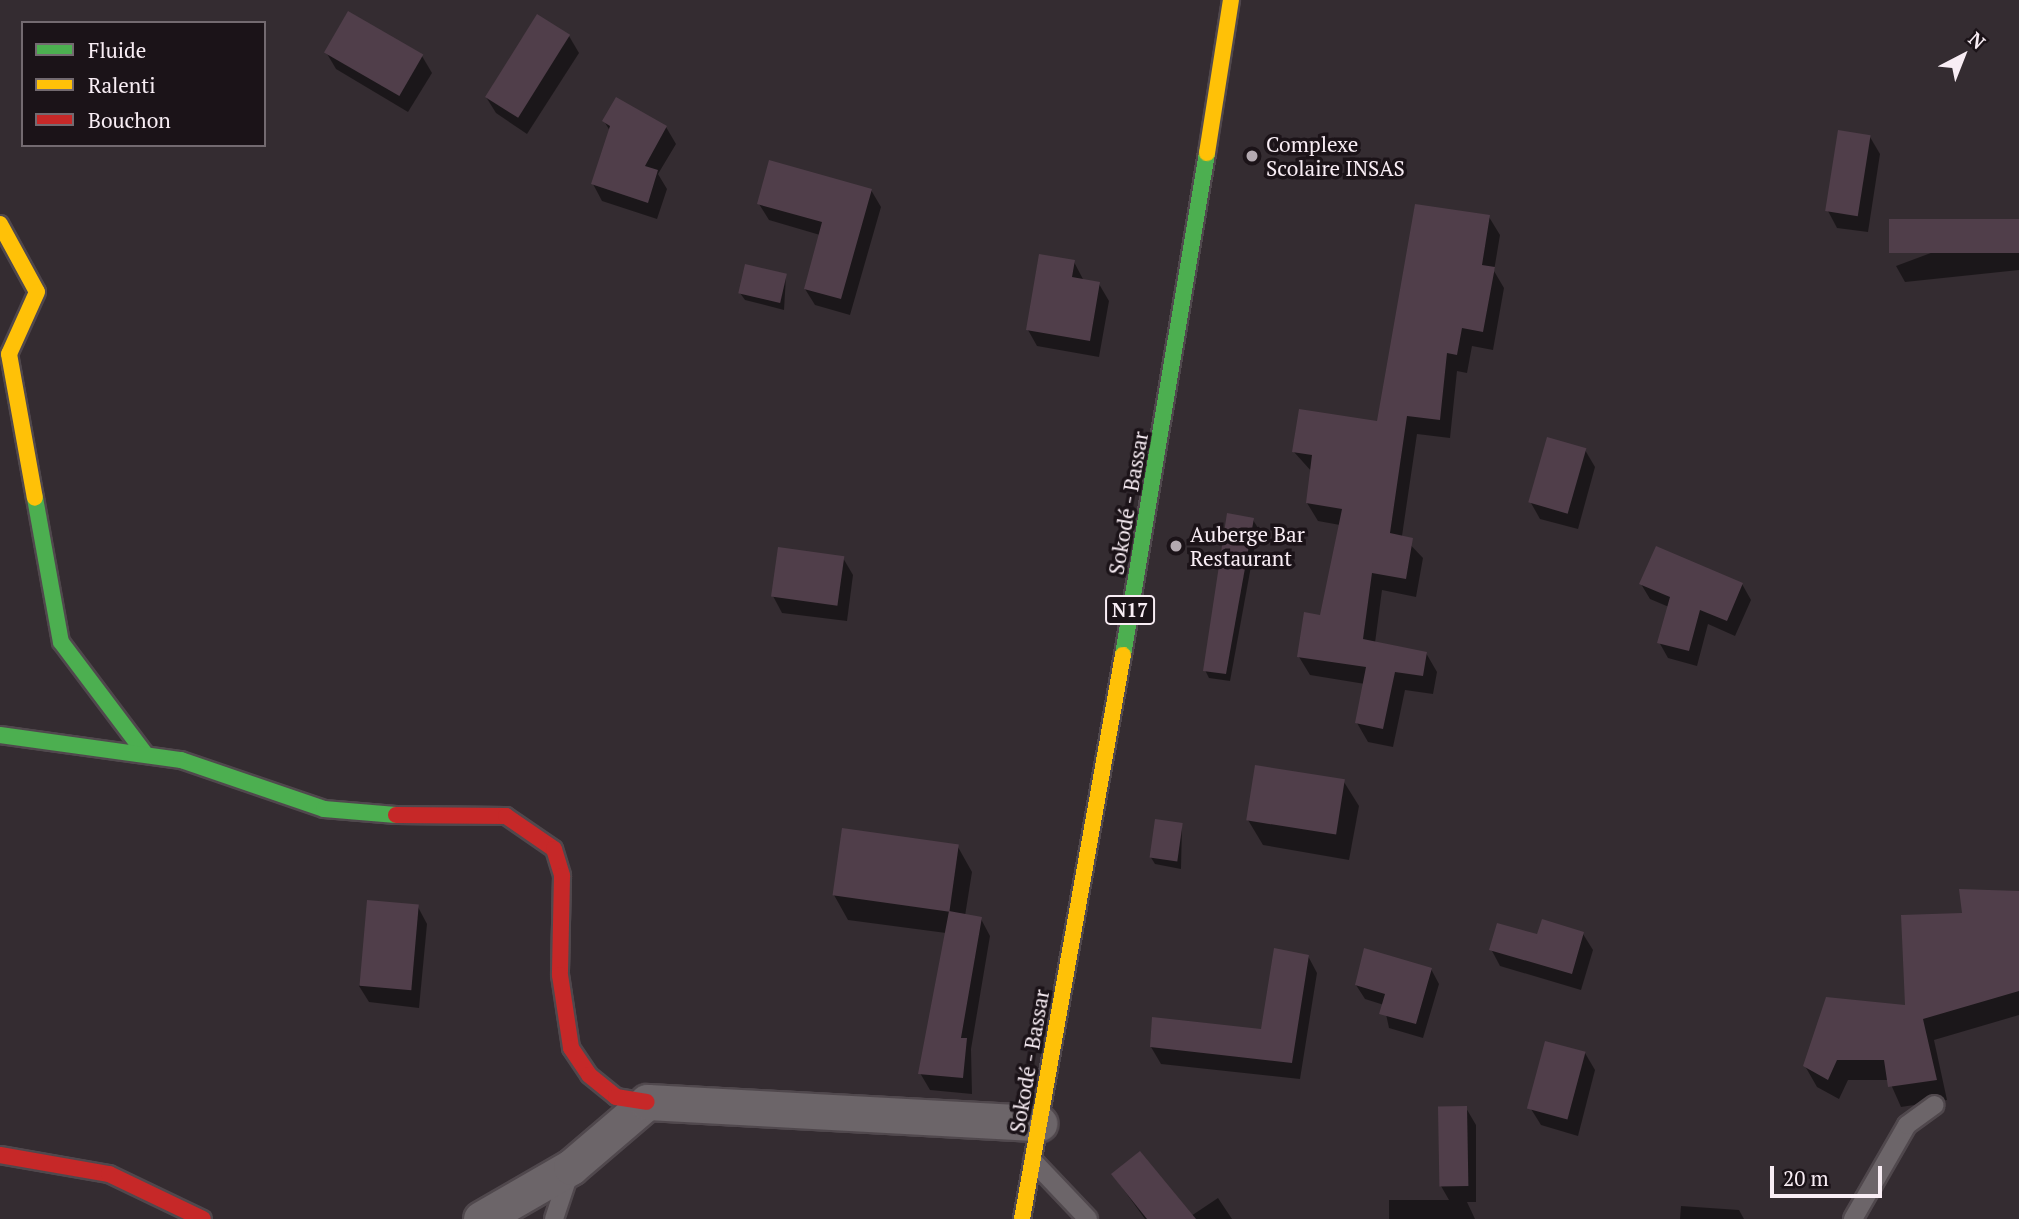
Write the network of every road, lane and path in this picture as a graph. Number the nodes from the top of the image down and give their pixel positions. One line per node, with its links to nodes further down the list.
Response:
1 (1231, 0): 7 (street, Sokodé - Bassar / N17)
2 (0, 224): 4 (street)
3 (0, 735): 4 (street)
4 (144, 752): 5 (street)
5 (648, 1102): 7 (street); 10 (street)
6 (1935, 1105): 16 (lane)
7 (1039, 1123): 9 (street, Sokodé - Bassar / N17)
8 (0, 1155): 11 (street)
9 (1032, 1160): 14 (street, Sokodé - Bassar / N17); 15 (lane)
10 (571, 1167): 12 (street); 13 (lane)
11 (203, 1219)
12 (481, 1219)
13 (554, 1219)
14 (1022, 1219)
15 (1088, 1219)
16 (1853, 1219)

